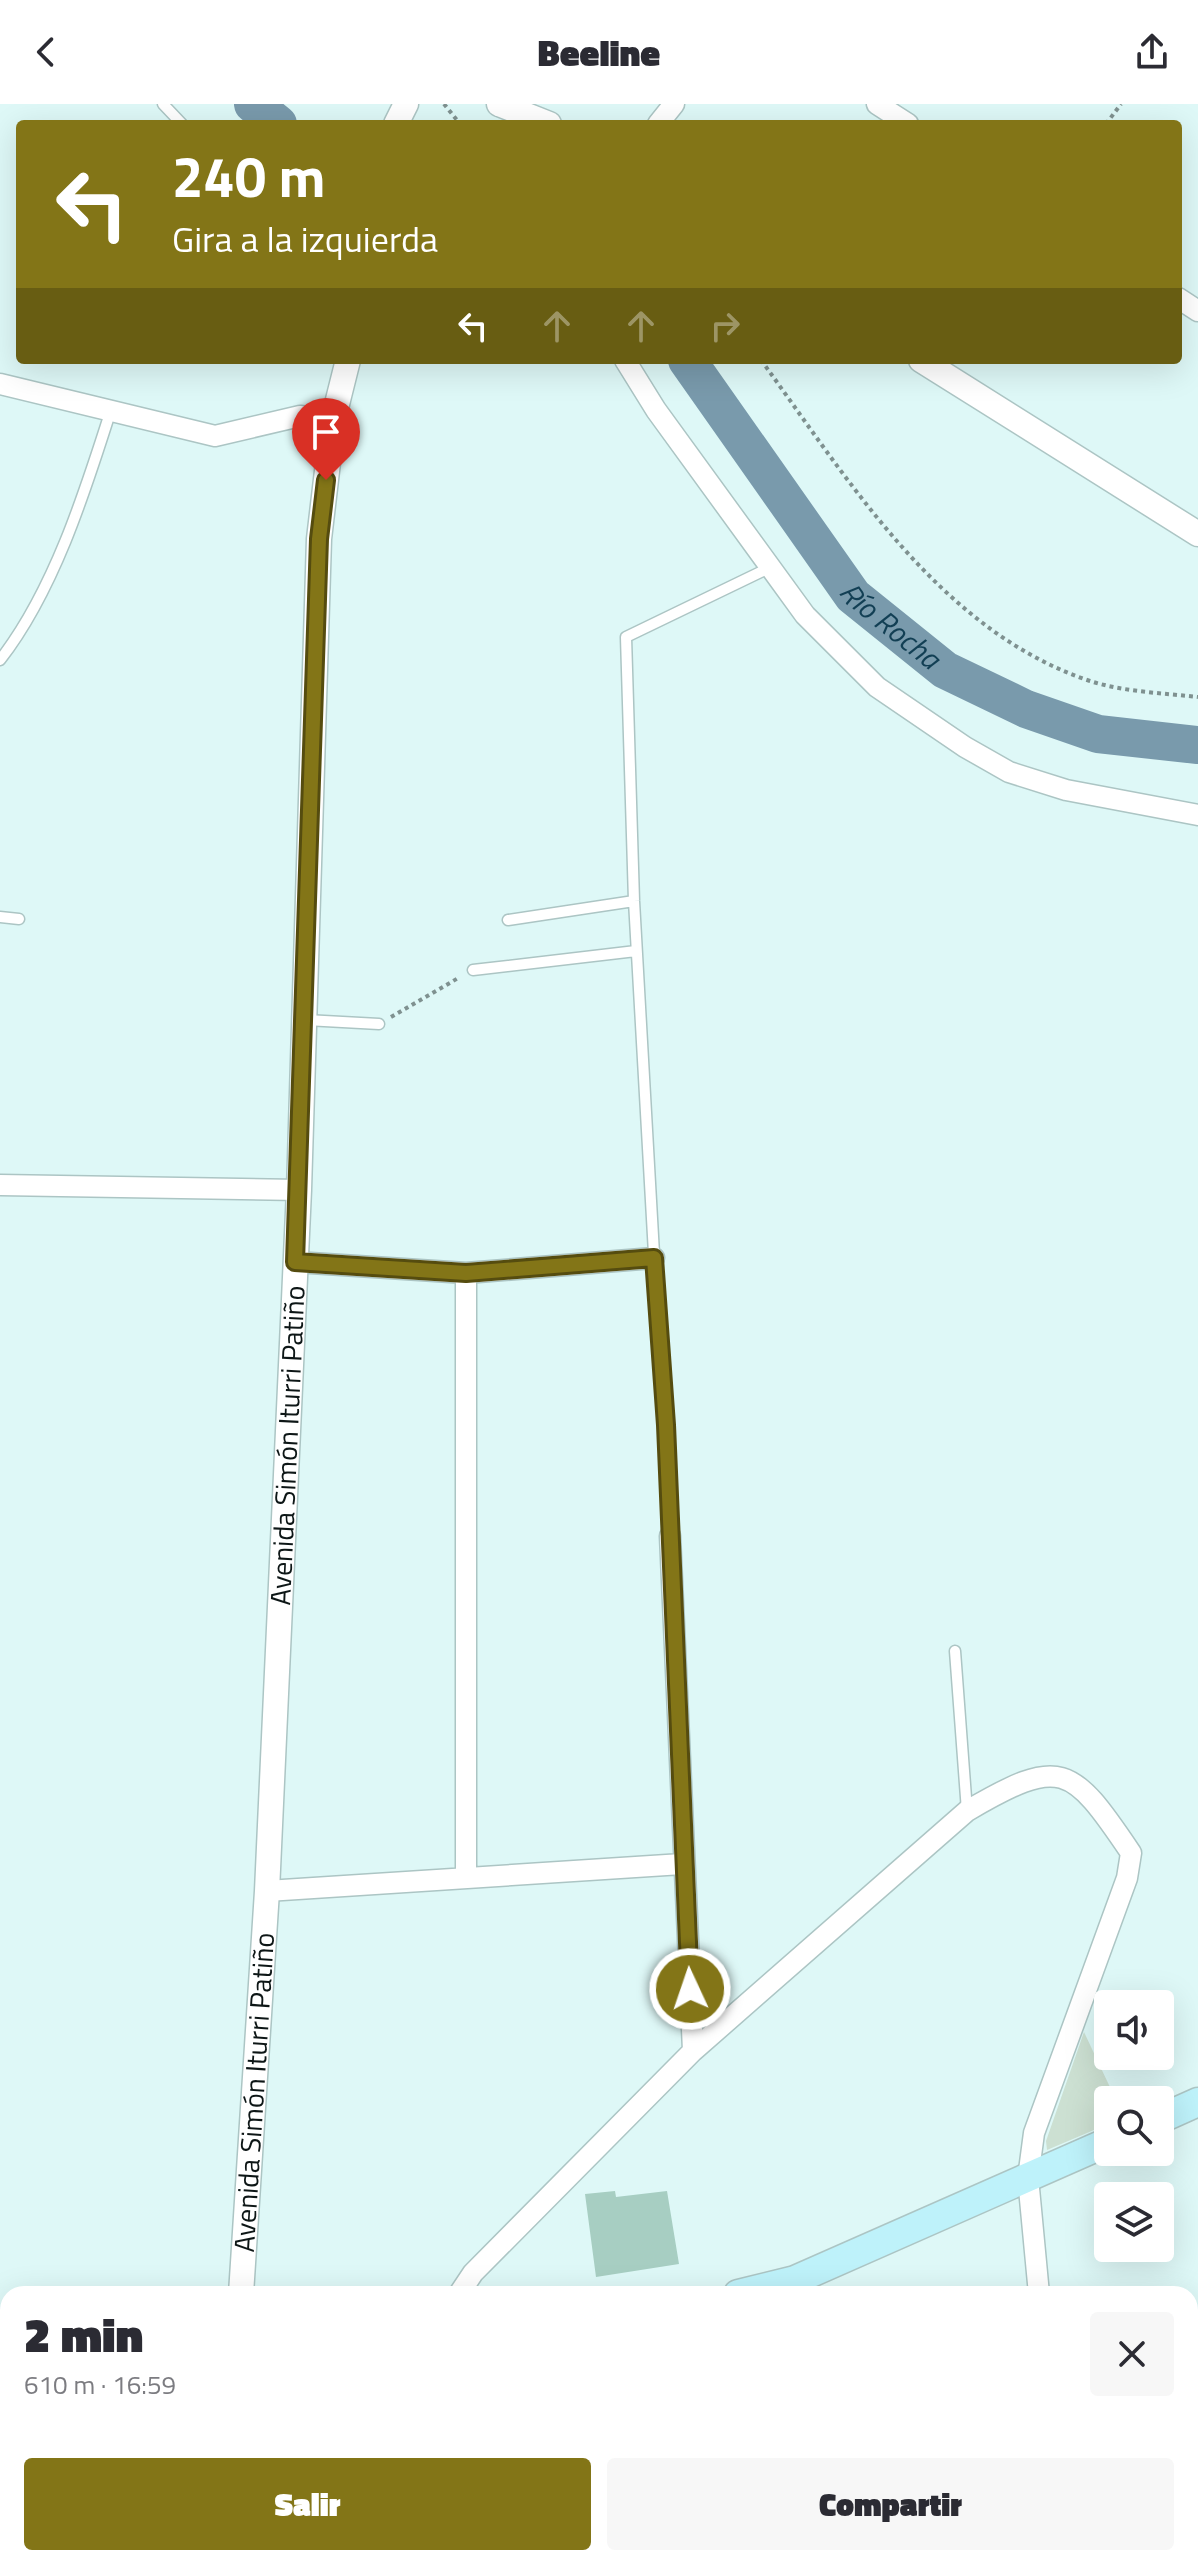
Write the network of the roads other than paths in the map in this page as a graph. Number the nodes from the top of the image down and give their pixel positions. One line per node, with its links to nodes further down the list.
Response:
1 (163, 104): 5 (lane)
2 (499, 104): 6 (street)
3 (674, 104): 7 (street)
4 (877, 104): 8 (street)
5 (178, 120)
6 (539, 120)
7 (661, 120)
8 (902, 120)
9 (347, 364): 14 (street, Avenida Simón Iturri Patiño)
10 (627, 364): 16 (street)
11 (927, 364): 15 (street)
12 (0, 384): 13 (street)
13 (110, 413): 14 (street); 17 (lane)
14 (333, 420): 25 (street, Avenida Simón Iturri Patiño)
15 (1198, 534)
16 (771, 567): 18 (street); 19 (lane)
17 (0, 660)
18 (1198, 815)
19 (634, 901): 22 (lane); 23 (lane)
20 (0, 917): 21 (lane)
21 (19, 919)
22 (508, 920)
23 (636, 951): 24 (lane); 29 (lane)
24 (473, 970)
25 (304, 1020): 26 (lane); 28 (street, Avenida Simón Iturri Patiño)
26 (379, 1024)
27 (0, 1185): 28 (street)
28 (299, 1190): 30 (street, Avenida Simón Iturri Patiño)
29 (654, 1258): 31 (street); 32 (lane)
30 (295, 1262): 31 (street); 37 (street, Avenida Simón Iturri Patiño)
31 (466, 1273): 36 (street)
32 (670, 1536): 35 (street)
33 (955, 1651): 34 (lane)
34 (967, 1811): 38 (street); 42 (street)
35 (682, 1864): 36 (street); 38 (street)
36 (466, 1878): 37 (street)
37 (267, 1891): 43 (street, Avenida Simón Iturri Patiño)
38 (693, 2051): 44 (street)
39 (1198, 2102): 40 (main road)
40 (1174, 2113)
41 (1094, 2148): 42 (main road)
42 (1028, 2178): 45 (main road); 46 (street)
43 (242, 2286)
44 (464, 2286)
45 (771, 2286)
46 (1038, 2286)

